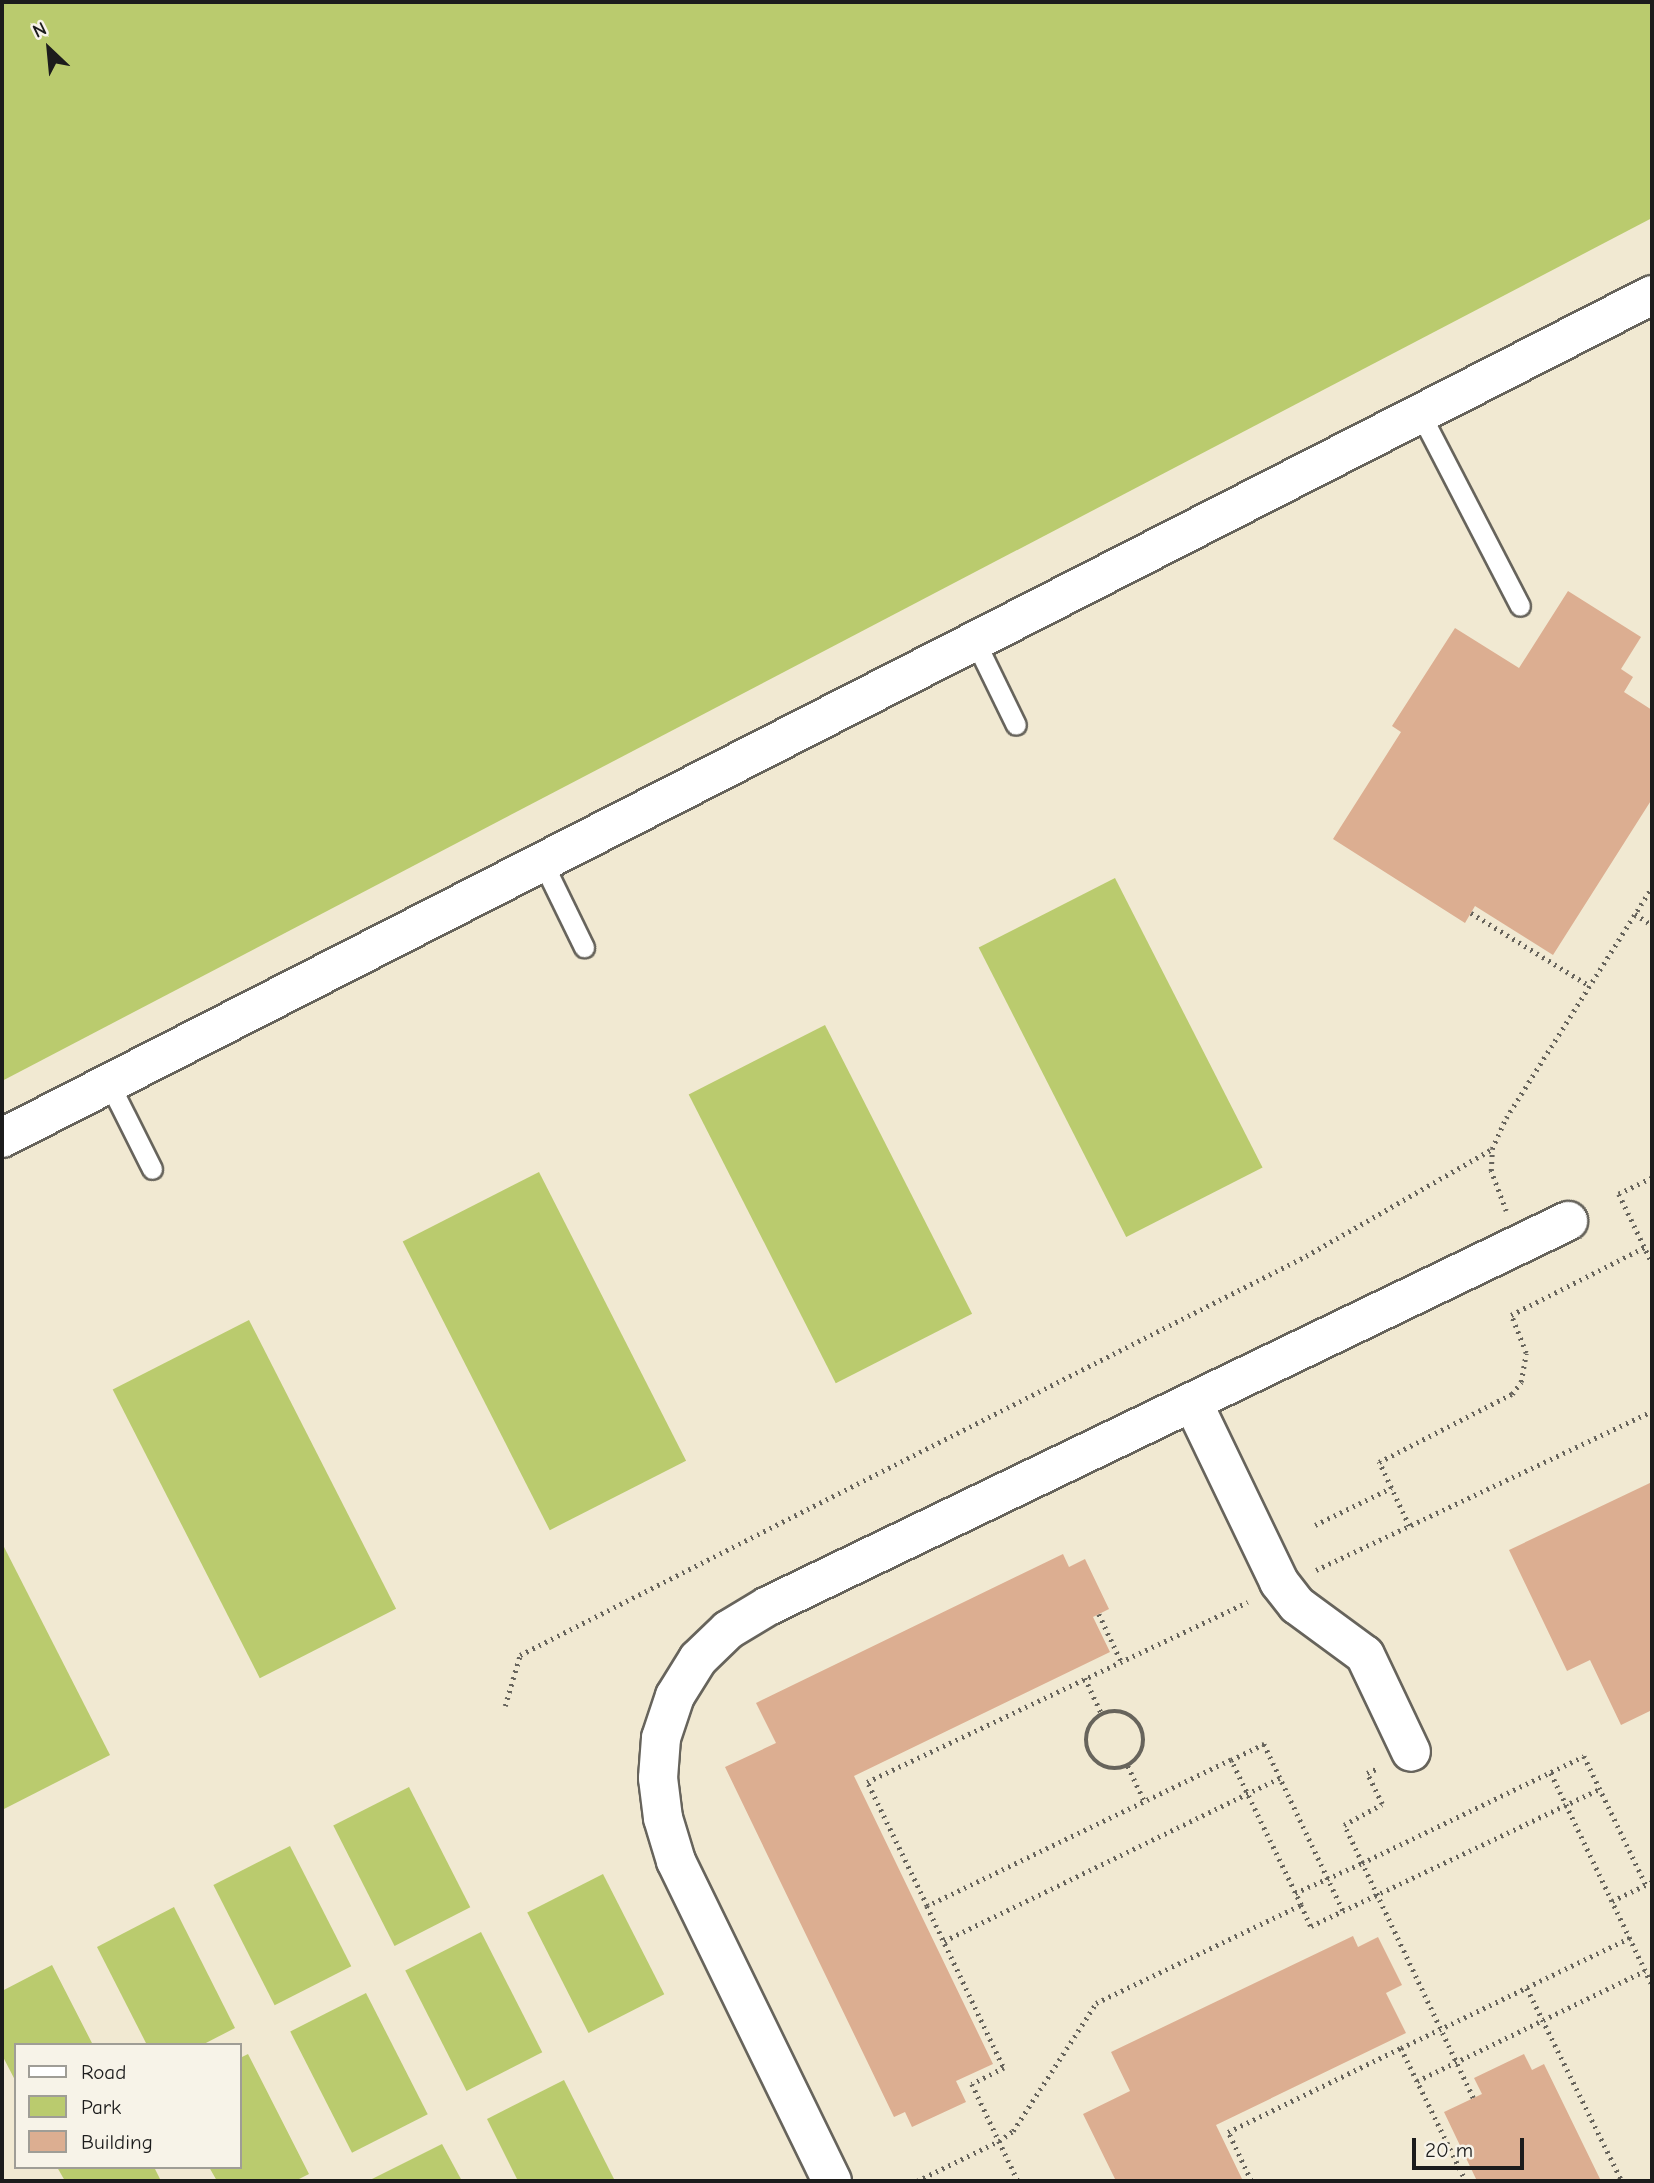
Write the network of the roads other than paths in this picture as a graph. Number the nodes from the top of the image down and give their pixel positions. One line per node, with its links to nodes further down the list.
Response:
1 (1652, 295): 2 (street)
2 (1420, 413): 3 (lane); 4 (street)
3 (1520, 606)
4 (975, 641): 5 (lane); 6 (street)
5 (1016, 725)
6 (542, 861): 7 (lane); 8 (street)
7 (584, 947)
8 (109, 1083): 9 (street); 10 (lane)
9 (2, 1138)
10 (152, 1169)
11 (1568, 1221): 12 (street)
12 (1193, 1403): 13 (street); 14 (street)
13 (1411, 1752)
14 (832, 2181)

